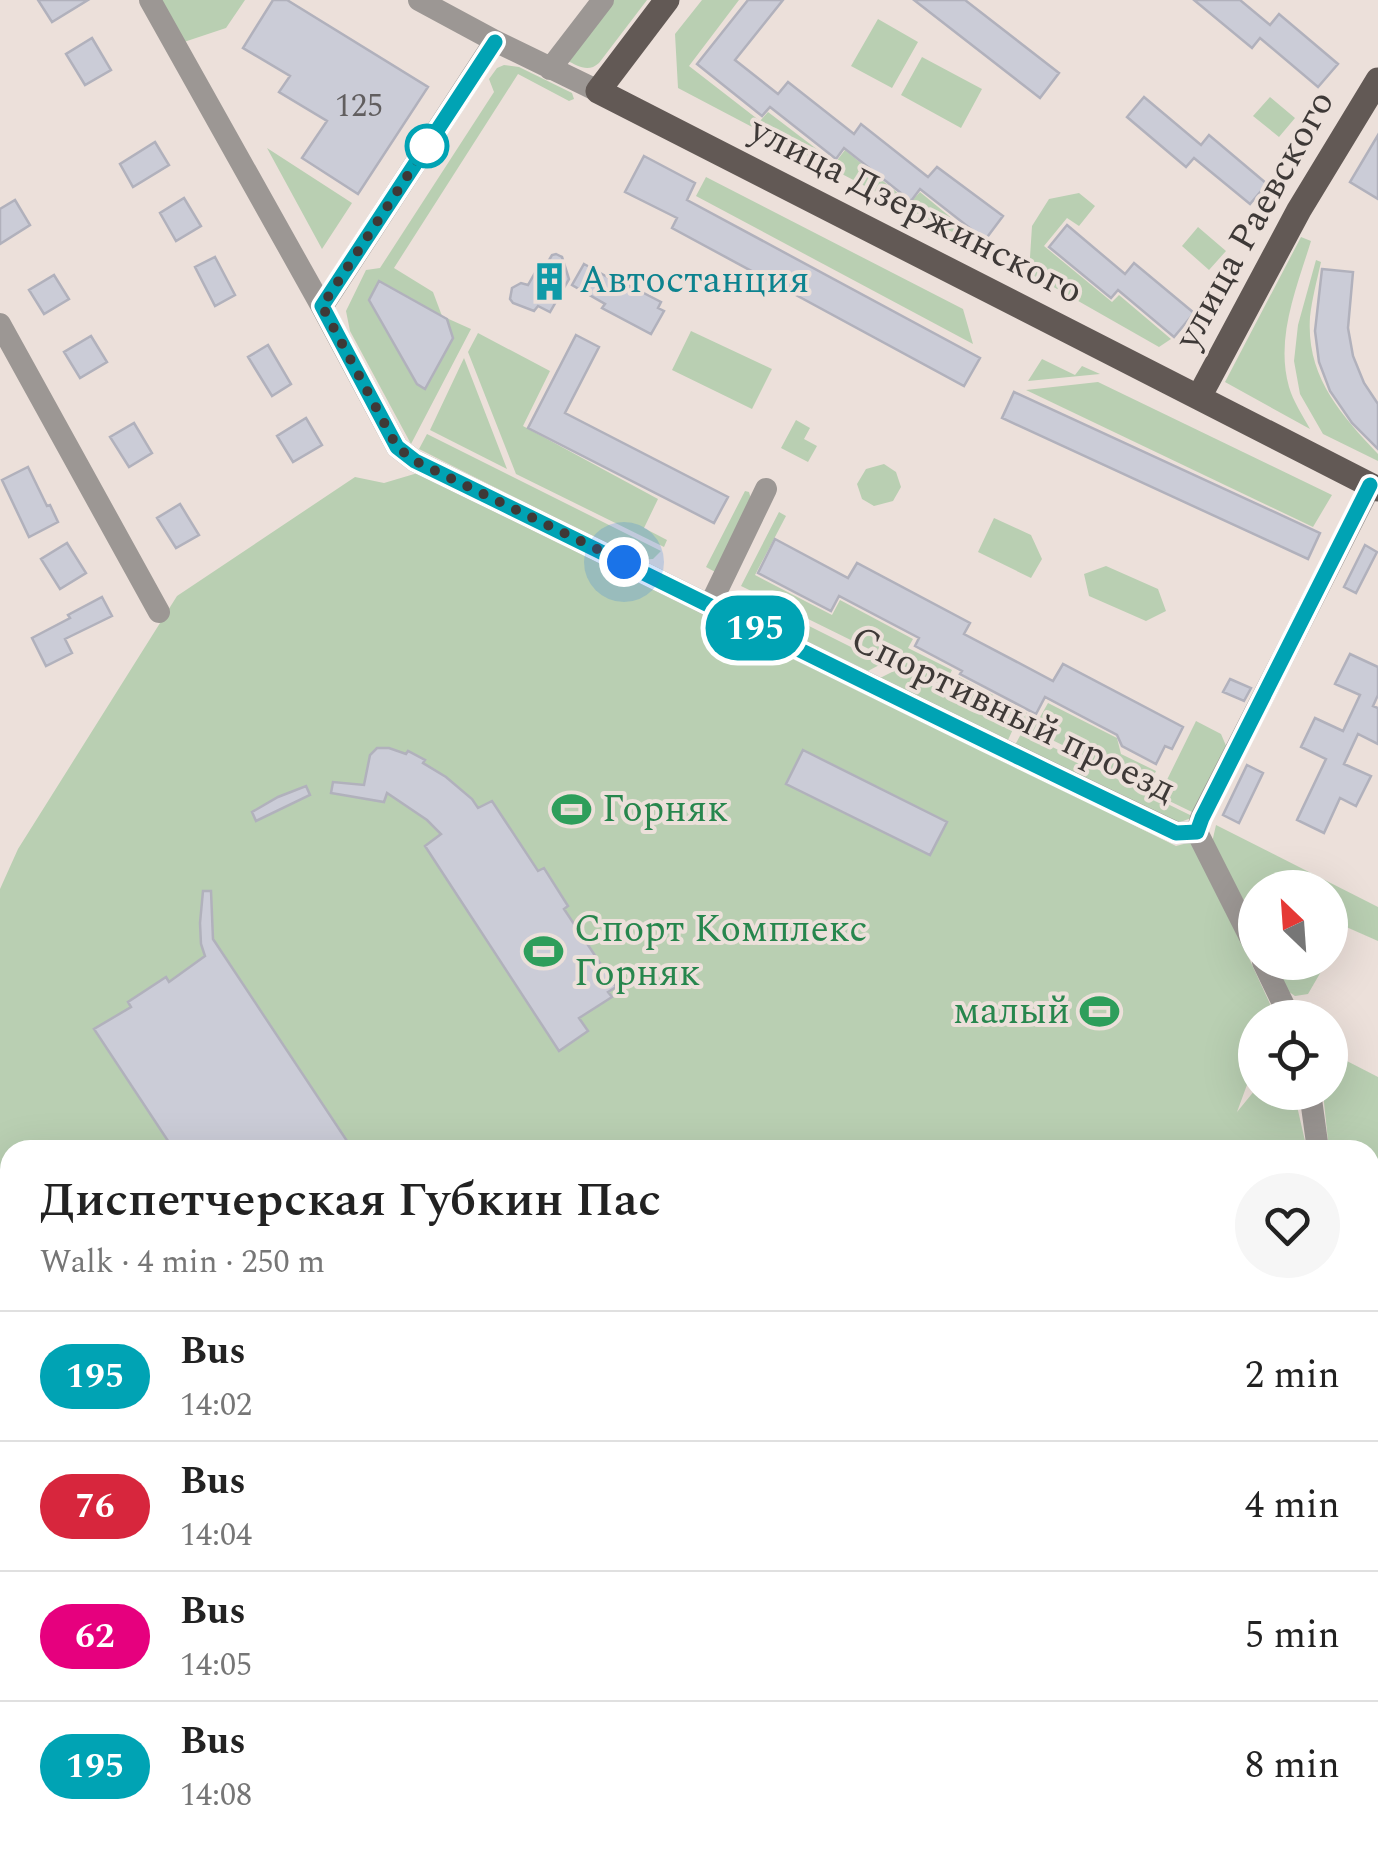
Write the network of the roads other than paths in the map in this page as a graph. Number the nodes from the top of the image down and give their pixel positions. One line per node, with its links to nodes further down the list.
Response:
1 (150, 0): 9 (street, Спортивный проезд)
2 (419, 0): 5 (street, улица Дзержинского)
3 (603, 0): 6 (street)
4 (667, 0): 8 (main road)
5 (495, 42): 6 (street, улица Дзержинского); 9 (street)
6 (550, 69): 8 (street, улица Дзержинского)
7 (1378, 80): 11 (main road, улица Раевского)
8 (598, 91): 11 (main road, улица Дзержинского)
9 (322, 306): 14 (street, Спортивный проезд)
10 (0, 324): 15 (street)
11 (1198, 398): 12 (main road, улица Дзержинского)
12 (1374, 487): 16 (street, Спортивный проезд)
13 (766, 489): 14 (street)
14 (710, 605): 16 (street, Спортивный проезд)
15 (159, 612)
16 (1197, 832): 17 (street)
17 (1238, 914)
18 (1312, 1110): 19 (street)
19 (1317, 1140)

